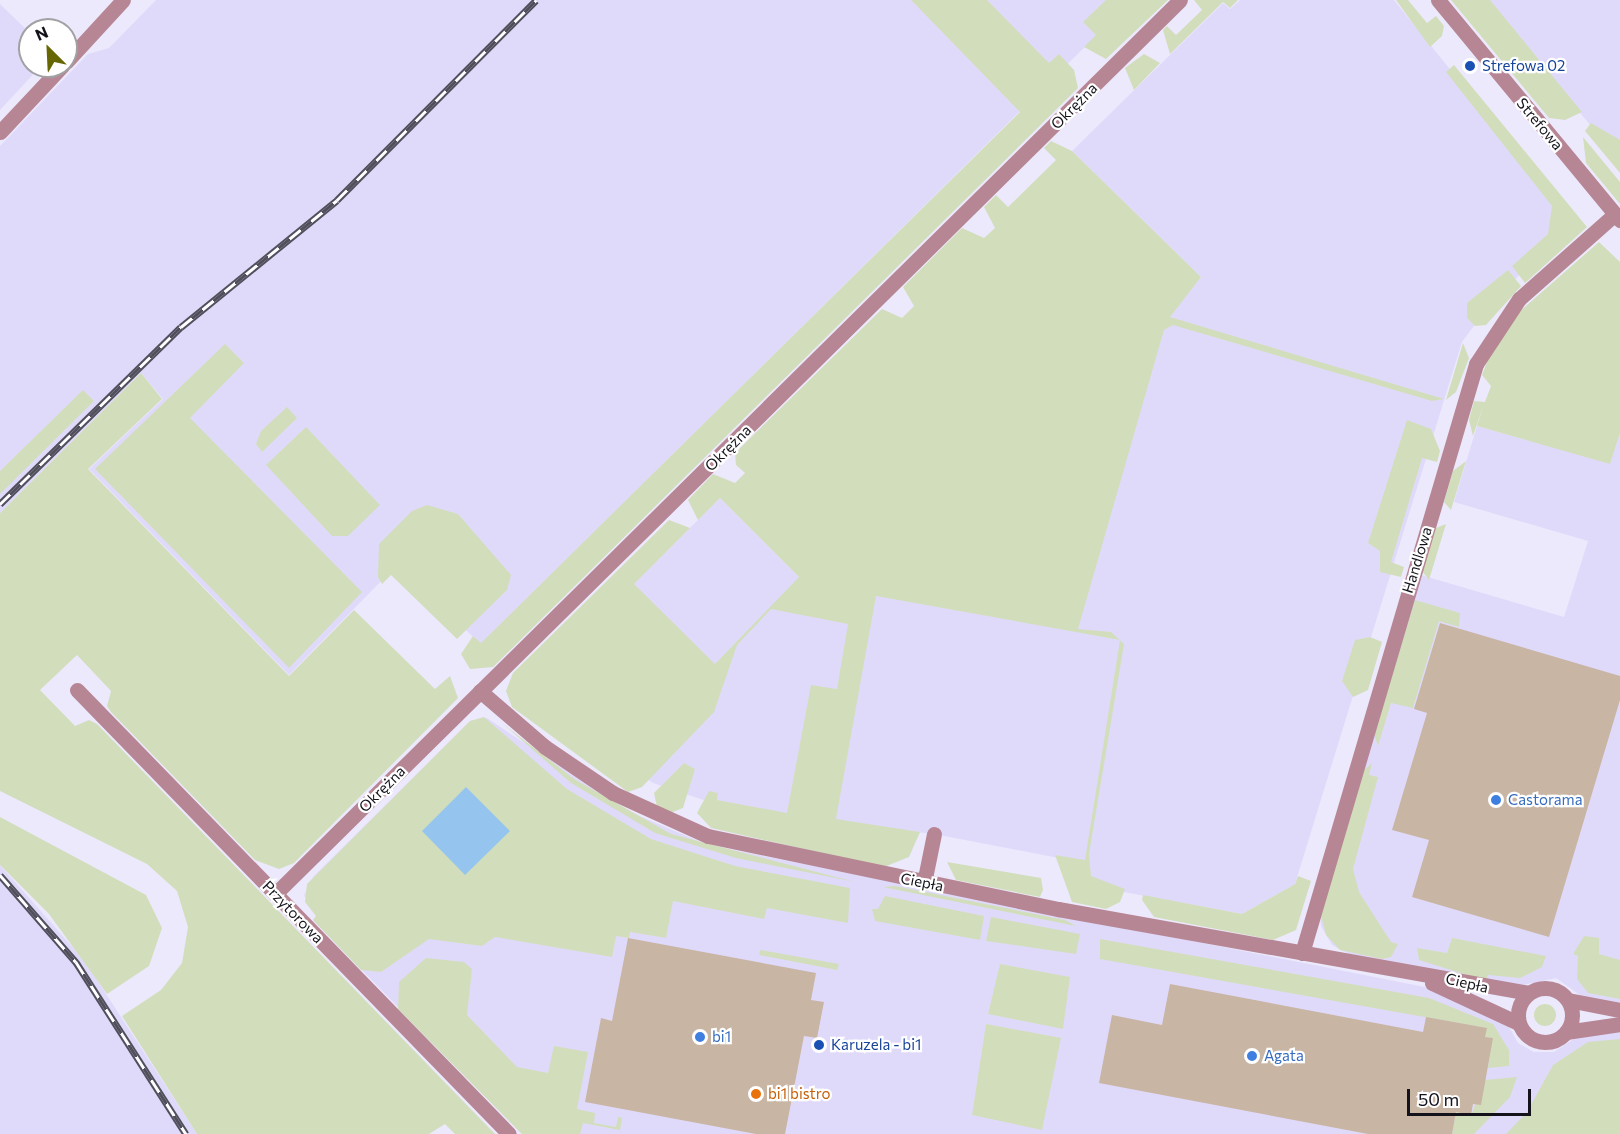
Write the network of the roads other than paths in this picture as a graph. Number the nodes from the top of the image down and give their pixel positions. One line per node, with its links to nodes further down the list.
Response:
1 (123, 0): 4 (street)
2 (1180, 0): 9 (street, Okrężna)
3 (1438, 0): 7 (street, Strefowa)
4 (78, 49)
5 (51, 78): 6 (street)
6 (0, 132)
7 (1618, 217): 13 (street, Handlowa)
8 (77, 690): 12 (street, Przytorowa)
9 (480, 691): 11 (street, Ciepła); 12 (street, Okrężna)
10 (934, 834): 11 (street)
11 (924, 883): 13 (street, Ciepła)
12 (275, 894): 21 (street, Przytorowa)
13 (1302, 953): 14 (street, Ciepła)
14 (1404, 972): 15 (street, Ciepła); 18 (street, Ciepła)
15 (1529, 993): 16 (street, Ciepła); 18 (street)
16 (1568, 1000): 17 (street, Ciepła); 20 (street)
17 (1620, 1010)
18 (1518, 1023): 20 (street, Ciepła)
19 (1620, 1024): 20 (street, Ciepła)
20 (1566, 1032)
21 (509, 1134)

